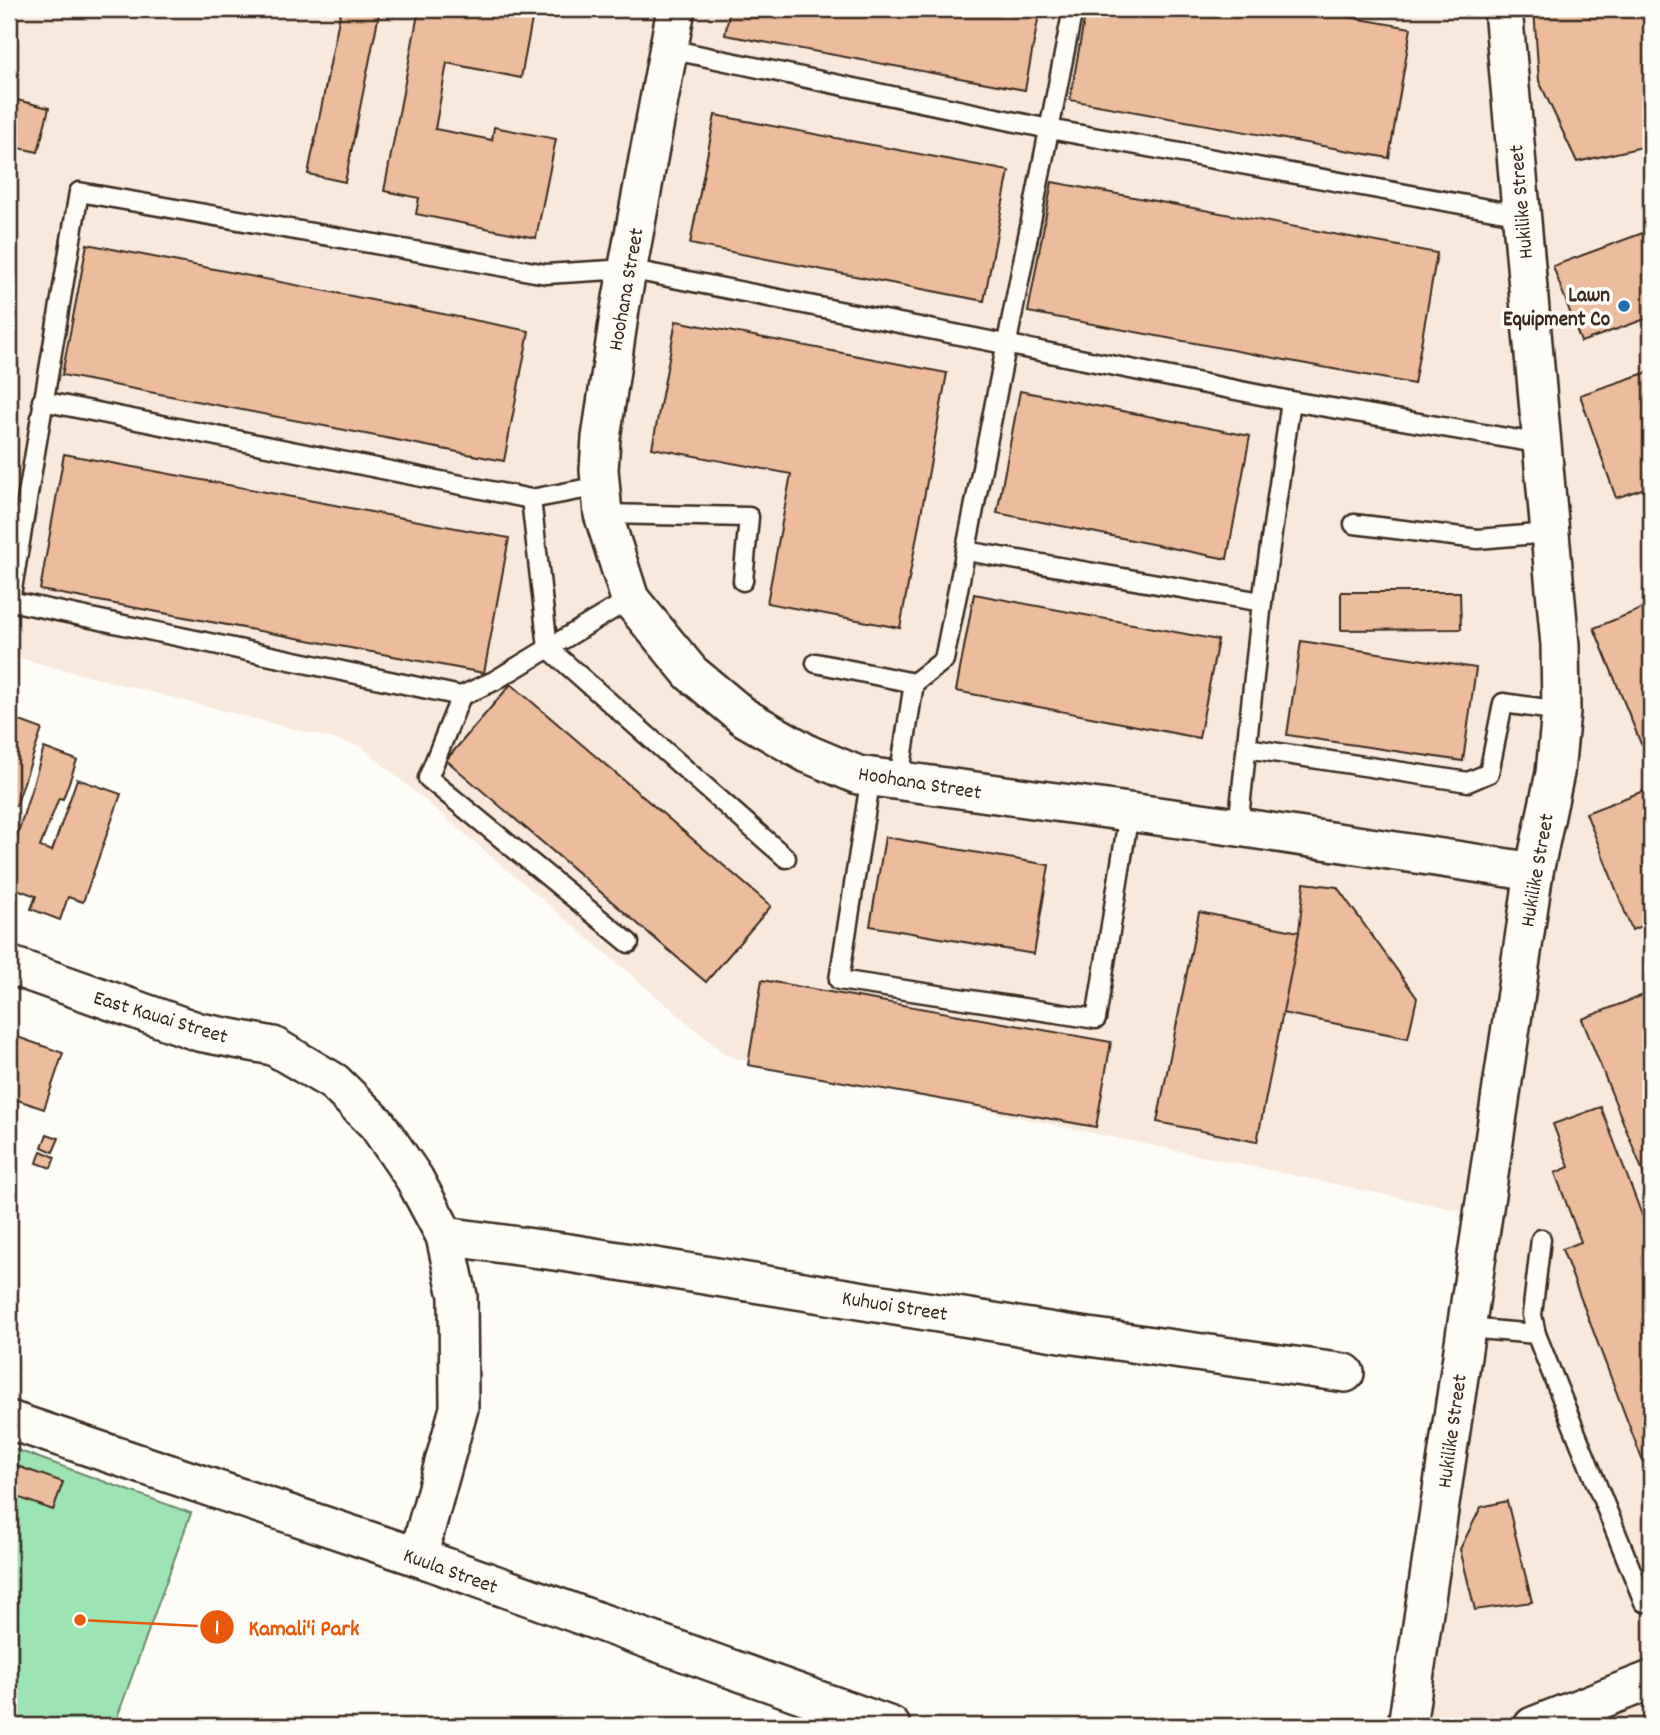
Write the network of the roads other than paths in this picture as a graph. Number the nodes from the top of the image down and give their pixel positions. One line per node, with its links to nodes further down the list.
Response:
1 (676, 9): 4 (street, Hoohana Street)
2 (1073, 9): 5 (lane)
3 (1503, 9): 6 (street, Hukilike Street)
4 (669, 49): 5 (lane); 7 (street, Hoohana Street)
5 (1049, 129): 6 (lane); 8 (lane)
6 (1521, 215): 11 (street, Hukilike Street)
7 (628, 269): 8 (lane); 9 (lane); 13 (street, Hoohana Street)
8 (1007, 342): 10 (lane); 16 (lane)
9 (42, 401): 12 (lane); 23 (lane)
10 (1291, 401): 11 (lane); 19 (lane)
11 (1542, 444): 15 (street, Hukilike Street)
12 (531, 499): 13 (lane); 20 (lane)
13 (601, 500): 17 (lane); 18 (street, Hoohana Street)
14 (1354, 524): 15 (lane)
15 (1550, 533): 24 (street, Hukilike Street)
16 (965, 551): 19 (lane); 22 (lane)
17 (743, 582)
18 (630, 599): 20 (lane); 26 (street, Hoohana Street)
19 (1262, 602): 25 (lane)
20 (548, 648): 23 (lane); 29 (lane)
21 (816, 663): 22 (lane)
22 (914, 683): 26 (lane)
23 (461, 696): 31 (lane)
24 (1561, 711): 25 (lane); 30 (street, Hukilike Street)
25 (1247, 748): 28 (lane)
26 (885, 777): 27 (street, Hoohana Street); 27 (lane)
27 (1129, 813): 28 (street, Hoohana Street)
28 (1238, 827): 30 (street, Hoohana Street)
29 (786, 858)
30 (1534, 872): 35 (street, Hukilike Street)
31 (629, 943)
32 (9, 965): 33 (street, East Kauai Street)
33 (445, 1236): 37 (street, Kuhuoi Street); 39 (street, East Kauai Street)
34 (1541, 1239): 36 (lane)
35 (1466, 1328): 36 (lane); 43 (street, Hukilike Street)
36 (1536, 1334): 40 (lane)
37 (1345, 1373)
38 (9, 1420): 39 (street, Kuula Street)
39 (418, 1557): 42 (street, Kuula Street)
40 (1644, 1602)
41 (1651, 1680): 44 (street)
42 (891, 1726)
43 (1407, 1726)
44 (1533, 1726)

